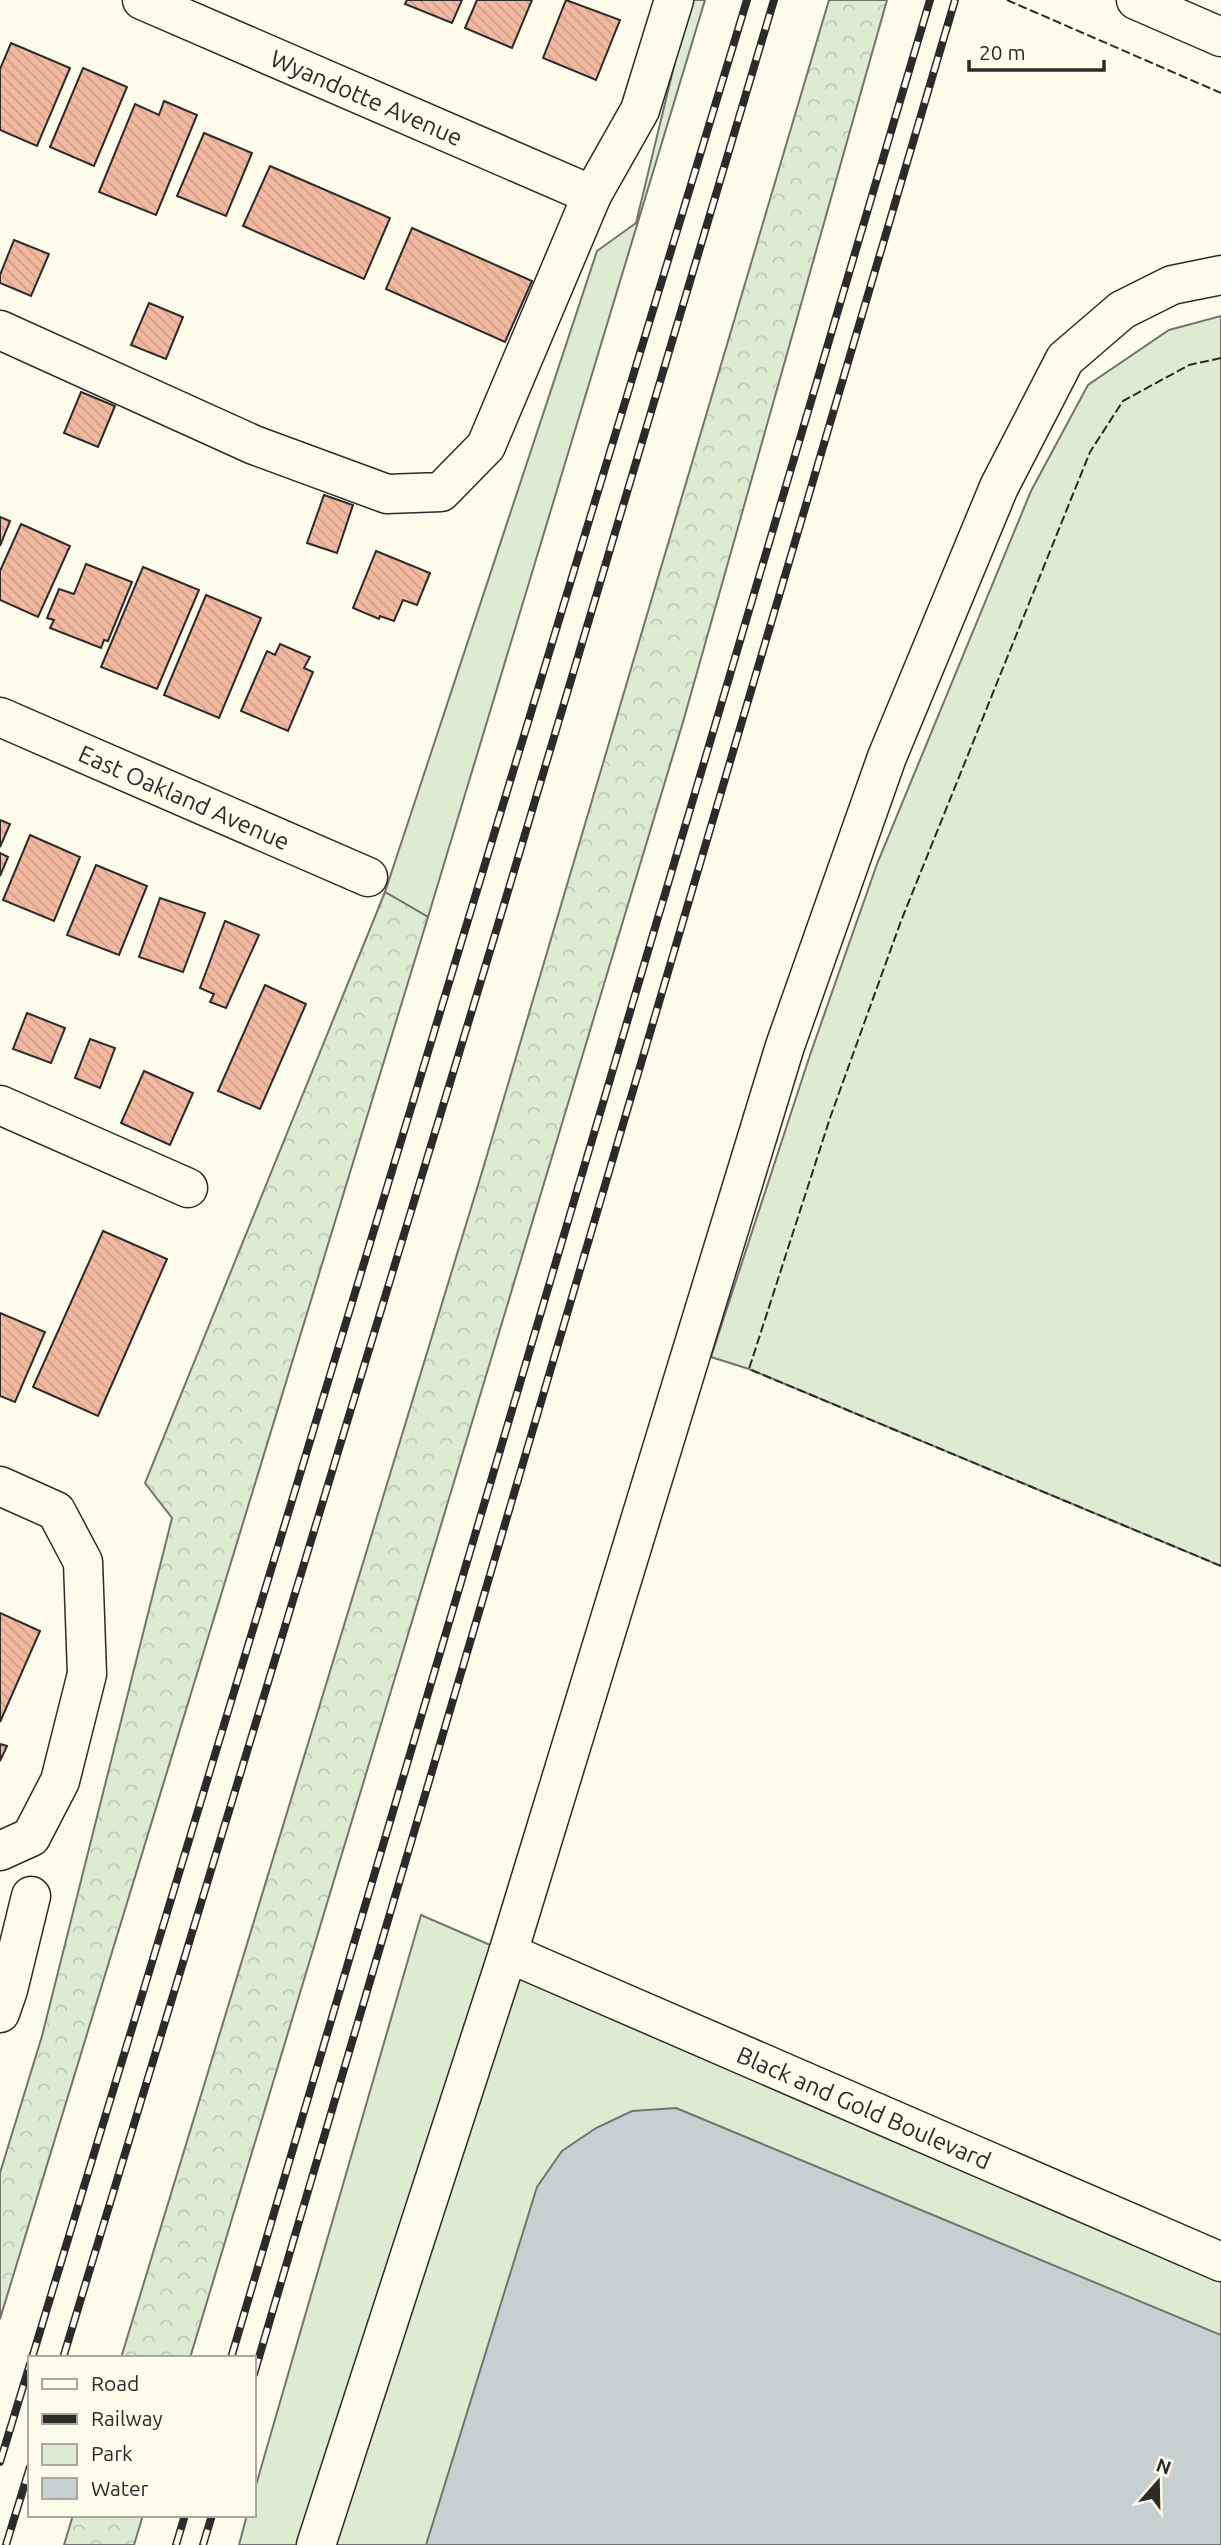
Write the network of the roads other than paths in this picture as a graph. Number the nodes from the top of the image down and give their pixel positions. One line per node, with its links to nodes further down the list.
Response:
1 (142, 0): 5 (street, Wyandotte Avenue)
2 (674, 0): 5 (street)
3 (1136, 0): 4 (street)
4 (1221, 37)
5 (592, 195): 7 (street)
6 (1221, 275): 15 (street)
7 (0, 330)
8 (0, 717): 9 (street, East Oakland Avenue)
9 (368, 877)
10 (0, 1105): 11 (street)
11 (188, 1188)
12 (0, 1486): 13 (street)
13 (0, 1851)
14 (31, 1896): 16 (street)
15 (508, 1953): 17 (street, Black and Gold Boulevard); 18 (street)
16 (0, 2012)
17 (1221, 2262)
18 (316, 2545)

